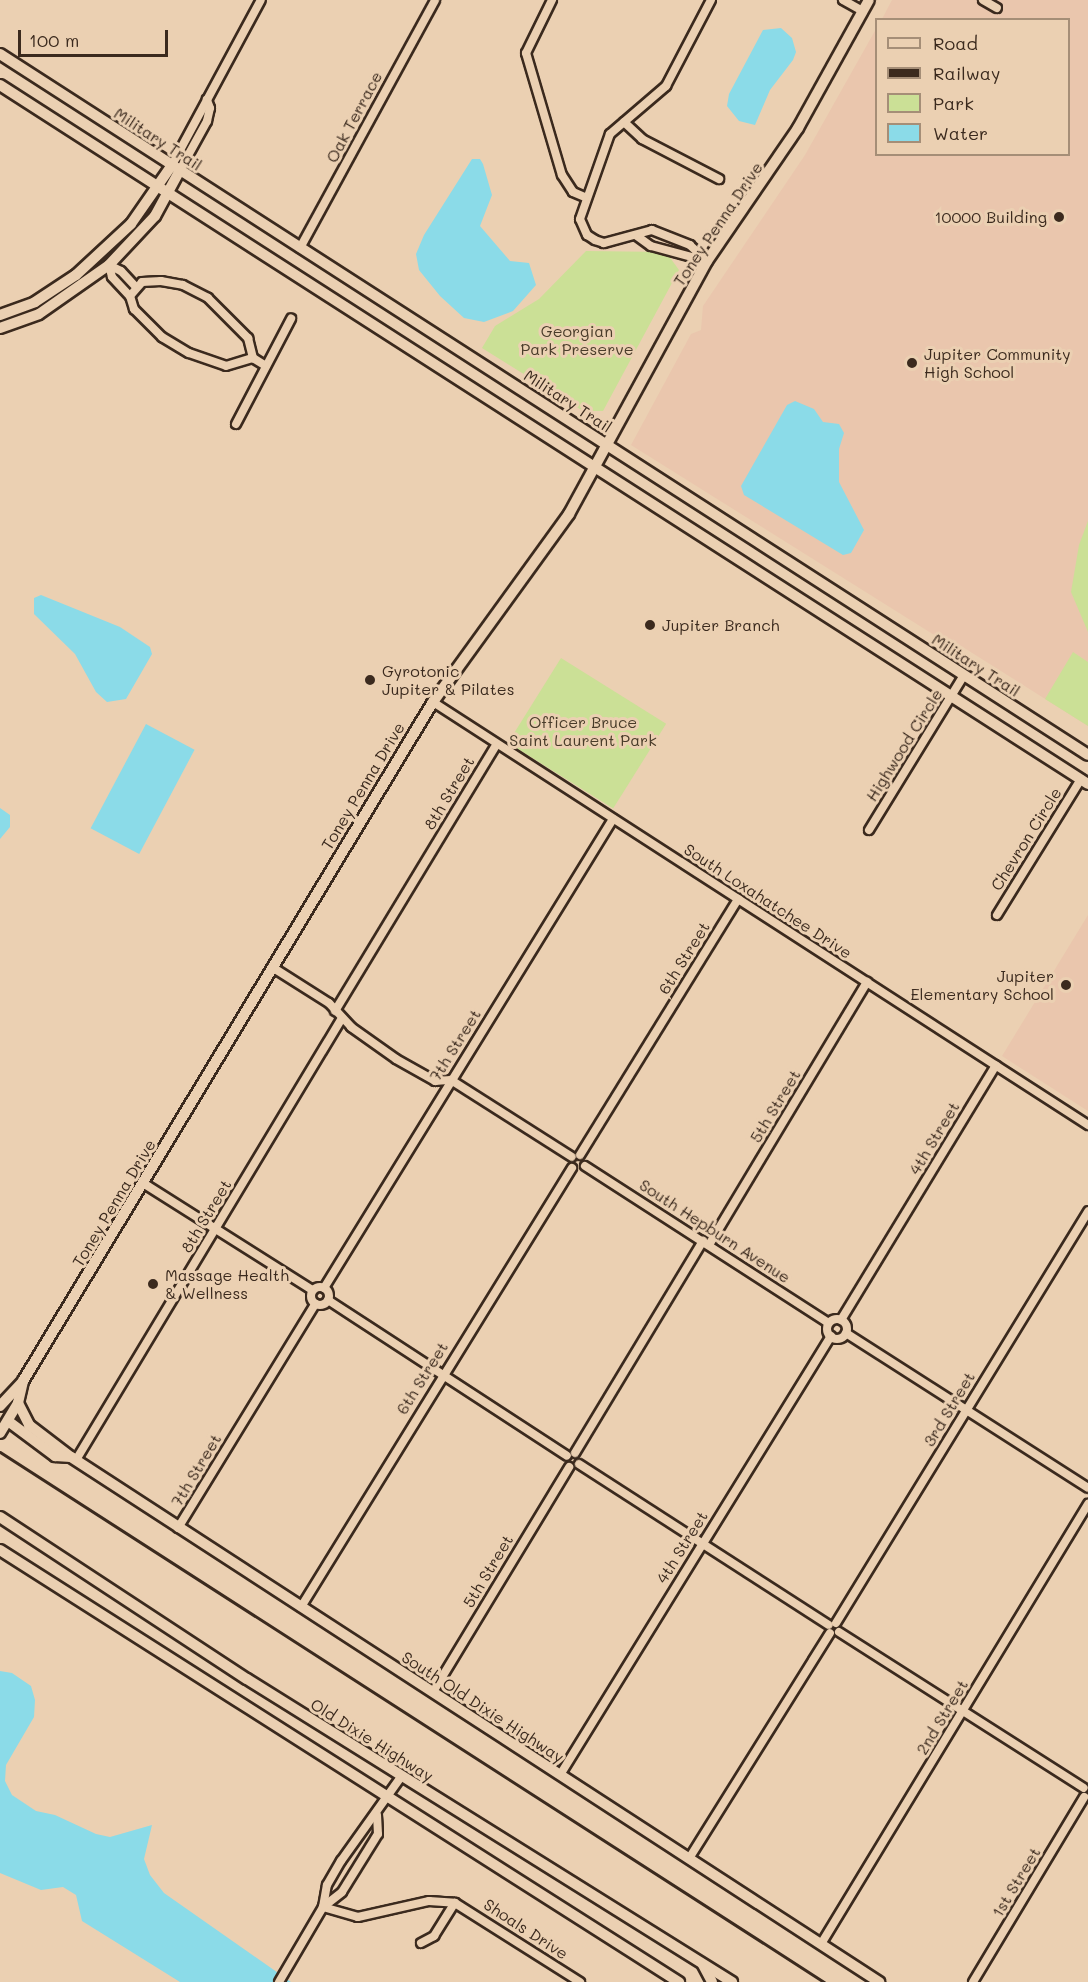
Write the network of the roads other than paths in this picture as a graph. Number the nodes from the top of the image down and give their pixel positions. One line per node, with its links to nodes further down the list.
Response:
1 (261, 0): 13 (street)
2 (435, 0): 19 (street, Oak Terrace)
3 (552, 0): 17 (street)
4 (711, 0): 12 (street)
5 (843, 0): 9 (street)
6 (869, 0): 9 (main road, Toney Penna Drive)
7 (983, 0): 8 (street)
8 (998, 8)
9 (863, 12): 20 (main road, Toney Penna Drive)
10 (0, 54): 13 (main road, Military Trail)
11 (0, 85): 15 (main road)
12 (624, 122): 14 (street); 17 (street)
13 (176, 168): 15 (main road); 16 (main road); 19 (main road, Military Trail)
14 (719, 179)
15 (158, 186): 16 (main road); 24 (main road)
16 (169, 192): 21 (main road); 31 (main road)
17 (585, 197): 18 (street)
18 (637, 236): 20 (street); 20 (street)
19 (300, 248): 30 (main road, Military Trail)
20 (707, 261): 30 (main road, Toney Penna Drive)
21 (109, 265): 22 (street); 23 (street); 26 (main road)
22 (135, 286): 23 (street); 27 (street)
23 (130, 296): 27 (street)
24 (0, 315)
25 (291, 319): 28 (street)
26 (0, 328)
27 (253, 358): 28 (street)
28 (266, 366): 29 (street)
29 (236, 424)
30 (605, 443): 31 (main road, Toney Penna Drive); 32 (main road, Military Trail)
31 (596, 466): 33 (main road); 34 (main road, Toney Penna Drive)
32 (964, 675): 33 (street, Highwood Circle); 36 (main road, Military Trail)
33 (952, 696): 37 (main road); 39 (street, Highwood Circle)
34 (433, 702): 35 (street, South Loxahatchee Drive); 42 (main road, Toney Penna Drive)
35 (496, 745): 38 (street, South Loxahatchee Drive); 44 (street, 8th Street)
36 (1088, 754)
37 (1084, 781): 41 (street, Chevron Circle)
38 (613, 819): 40 (street, South Loxahatchee Drive); 46 (street, 7th Street)
39 (868, 830)
40 (738, 899): 43 (street, South Loxahatchee Drive); 48 (street, 6th Street)
41 (997, 915)
42 (272, 967): 44 (street); 51 (main road, Toney Penna Drive)
43 (867, 982): 45 (street, South Loxahatchee Drive); 54 (street, 5th Street)
44 (339, 1014): 46 (street); 53 (street, 8th Street)
45 (996, 1065): 47 (street, South Loxahatchee Drive); 59 (street, 4th Street)
46 (451, 1080): 48 (street); 55 (street, 7th Street)
47 (1088, 1125)
48 (576, 1156): 49 (street); 50 (street)
49 (585, 1166): 50 (street); 54 (street, South Hepburn Avenue)
50 (572, 1168): 63 (street, 6th Street)
51 (143, 1183): 53 (street); 64 (main road, Toney Penna Drive)
52 (1088, 1210): 67 (street, 3rd Street)
53 (216, 1230): 56 (street); 71 (street, 8th Street)
54 (706, 1243): 60 (street, South Hepburn Avenue); 70 (street, 5th Street)
55 (324, 1288): 56 (street); 57 (street)
56 (312, 1290): 58 (street)
57 (328, 1300): 58 (street); 63 (street)
58 (315, 1304): 77 (street, 7th Street)
59 (841, 1320): 60 (street); 61 (street)
60 (829, 1323): 62 (street)
61 (846, 1333): 62 (street); 67 (street)
62 (831, 1336): 78 (street, 4th Street)
63 (441, 1375): 70 (street); 80 (street, 6th Street)
64 (23, 1381): 65 (main road, Toney Penna Drive); 66 (main road, Toney Penna Drive)
65 (18, 1403): 68 (main road, Toney Penna Drive); 71 (main road, South Old Dixie Highway)
66 (0, 1406)
67 (967, 1409): 74 (street); 81 (street, 3rd Street)
68 (8, 1421): 69 (main road, Toney Penna Drive); 71 (main road, South Old Dixie Highway)
69 (0, 1433)
70 (571, 1455): 72 (street); 73 (street)
71 (74, 1459): 77 (main road, South Old Dixie Highway)
72 (579, 1464): 73 (street); 78 (street)
73 (569, 1467): 82 (street, 5th Street)
74 (1088, 1489): 75 (street)
75 (1088, 1502): 83 (street, 2nd Street)
76 (0, 1517): 85 (main road, Old Dixie Highway)
77 (178, 1528): 80 (main road, South Old Dixie Highway)
78 (702, 1542): 81 (street); 84 (street, 4th Street)
79 (0, 1550): 87 (main road)
80 (301, 1607): 82 (main road, South Old Dixie Highway)
81 (834, 1628): 83 (street); 90 (street, 3rd Street)
82 (433, 1692): 84 (main road, South Old Dixie Highway)
83 (964, 1711): 86 (street); 95 (street, 2nd Street)
84 (560, 1775): 90 (main road, South Old Dixie Highway)
85 (401, 1777): 87 (street); 96 (main road, Old Dixie Highway)
86 (1086, 1792): 103 (street, 1st Street)
87 (386, 1799): 88 (street); 99 (main road)
88 (377, 1815): 89 (street); 91 (street)
89 (347, 1852): 91 (street); 93 (street)
90 (690, 1857): 95 (main road, South Old Dixie Highway)
91 (360, 1863): 93 (street)
92 (455, 1903): 93 (street); 94 (street); 98 (street, Shoals Drive)
93 (323, 1906): 97 (street)
94 (421, 1943)
95 (821, 1944): 102 (main road, South Old Dixie Highway)
96 (701, 1962): 100 (main road); 101 (main road, Old Dixie Highway)
97 (279, 1982)
98 (580, 1982)
99 (679, 1982)
100 (712, 1982)
101 (732, 1982)
102 (879, 1982)
103 (973, 1982)

